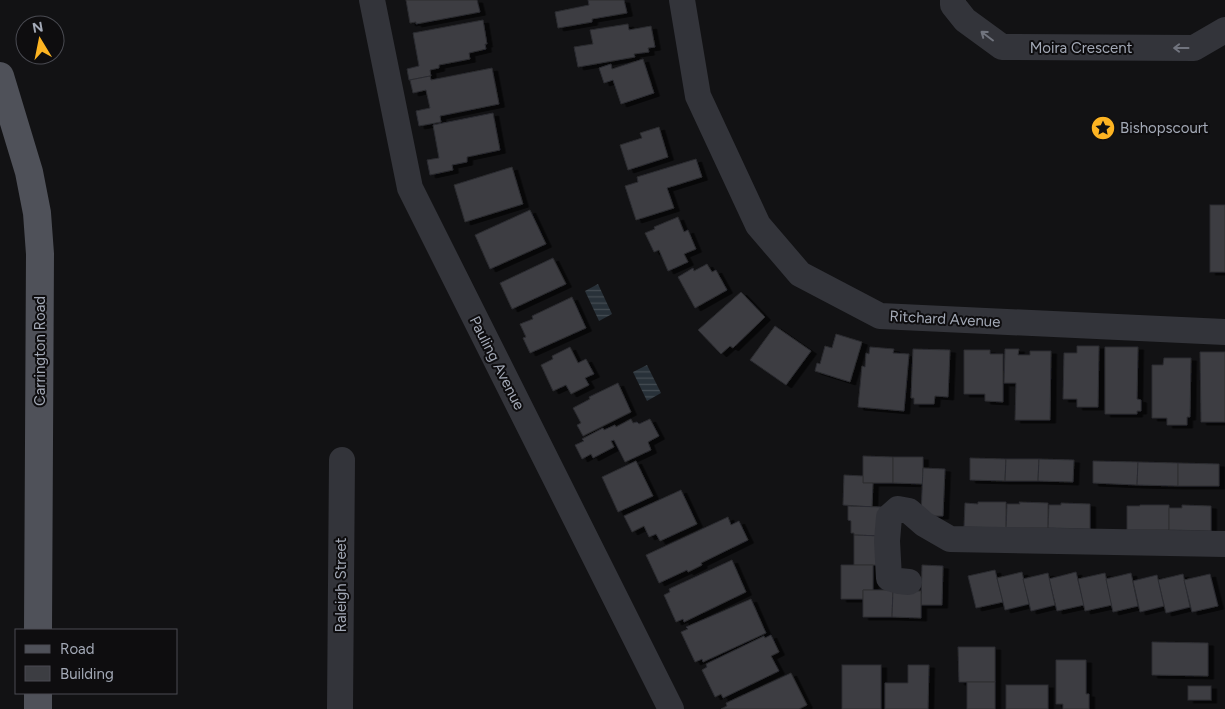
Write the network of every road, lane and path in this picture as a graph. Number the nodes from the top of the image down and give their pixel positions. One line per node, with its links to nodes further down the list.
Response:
1 (372, 0): 14 (street, Pauling Avenue)
2 (682, 0): 6 (street, Ritchard Avenue)
3 (953, 0): 4 (street, Moira Crescent, one-way to 3)
4 (1225, 30)
5 (0, 76): 10 (main road, Carrington Road)
6 (1225, 332)
7 (342, 460): 13 (street, Raleigh Street)
8 (1225, 544): 9 (street)
9 (909, 582)
10 (38, 629)
11 (38, 694): 12 (main road)
12 (38, 709)
13 (340, 709)
14 (672, 709)

